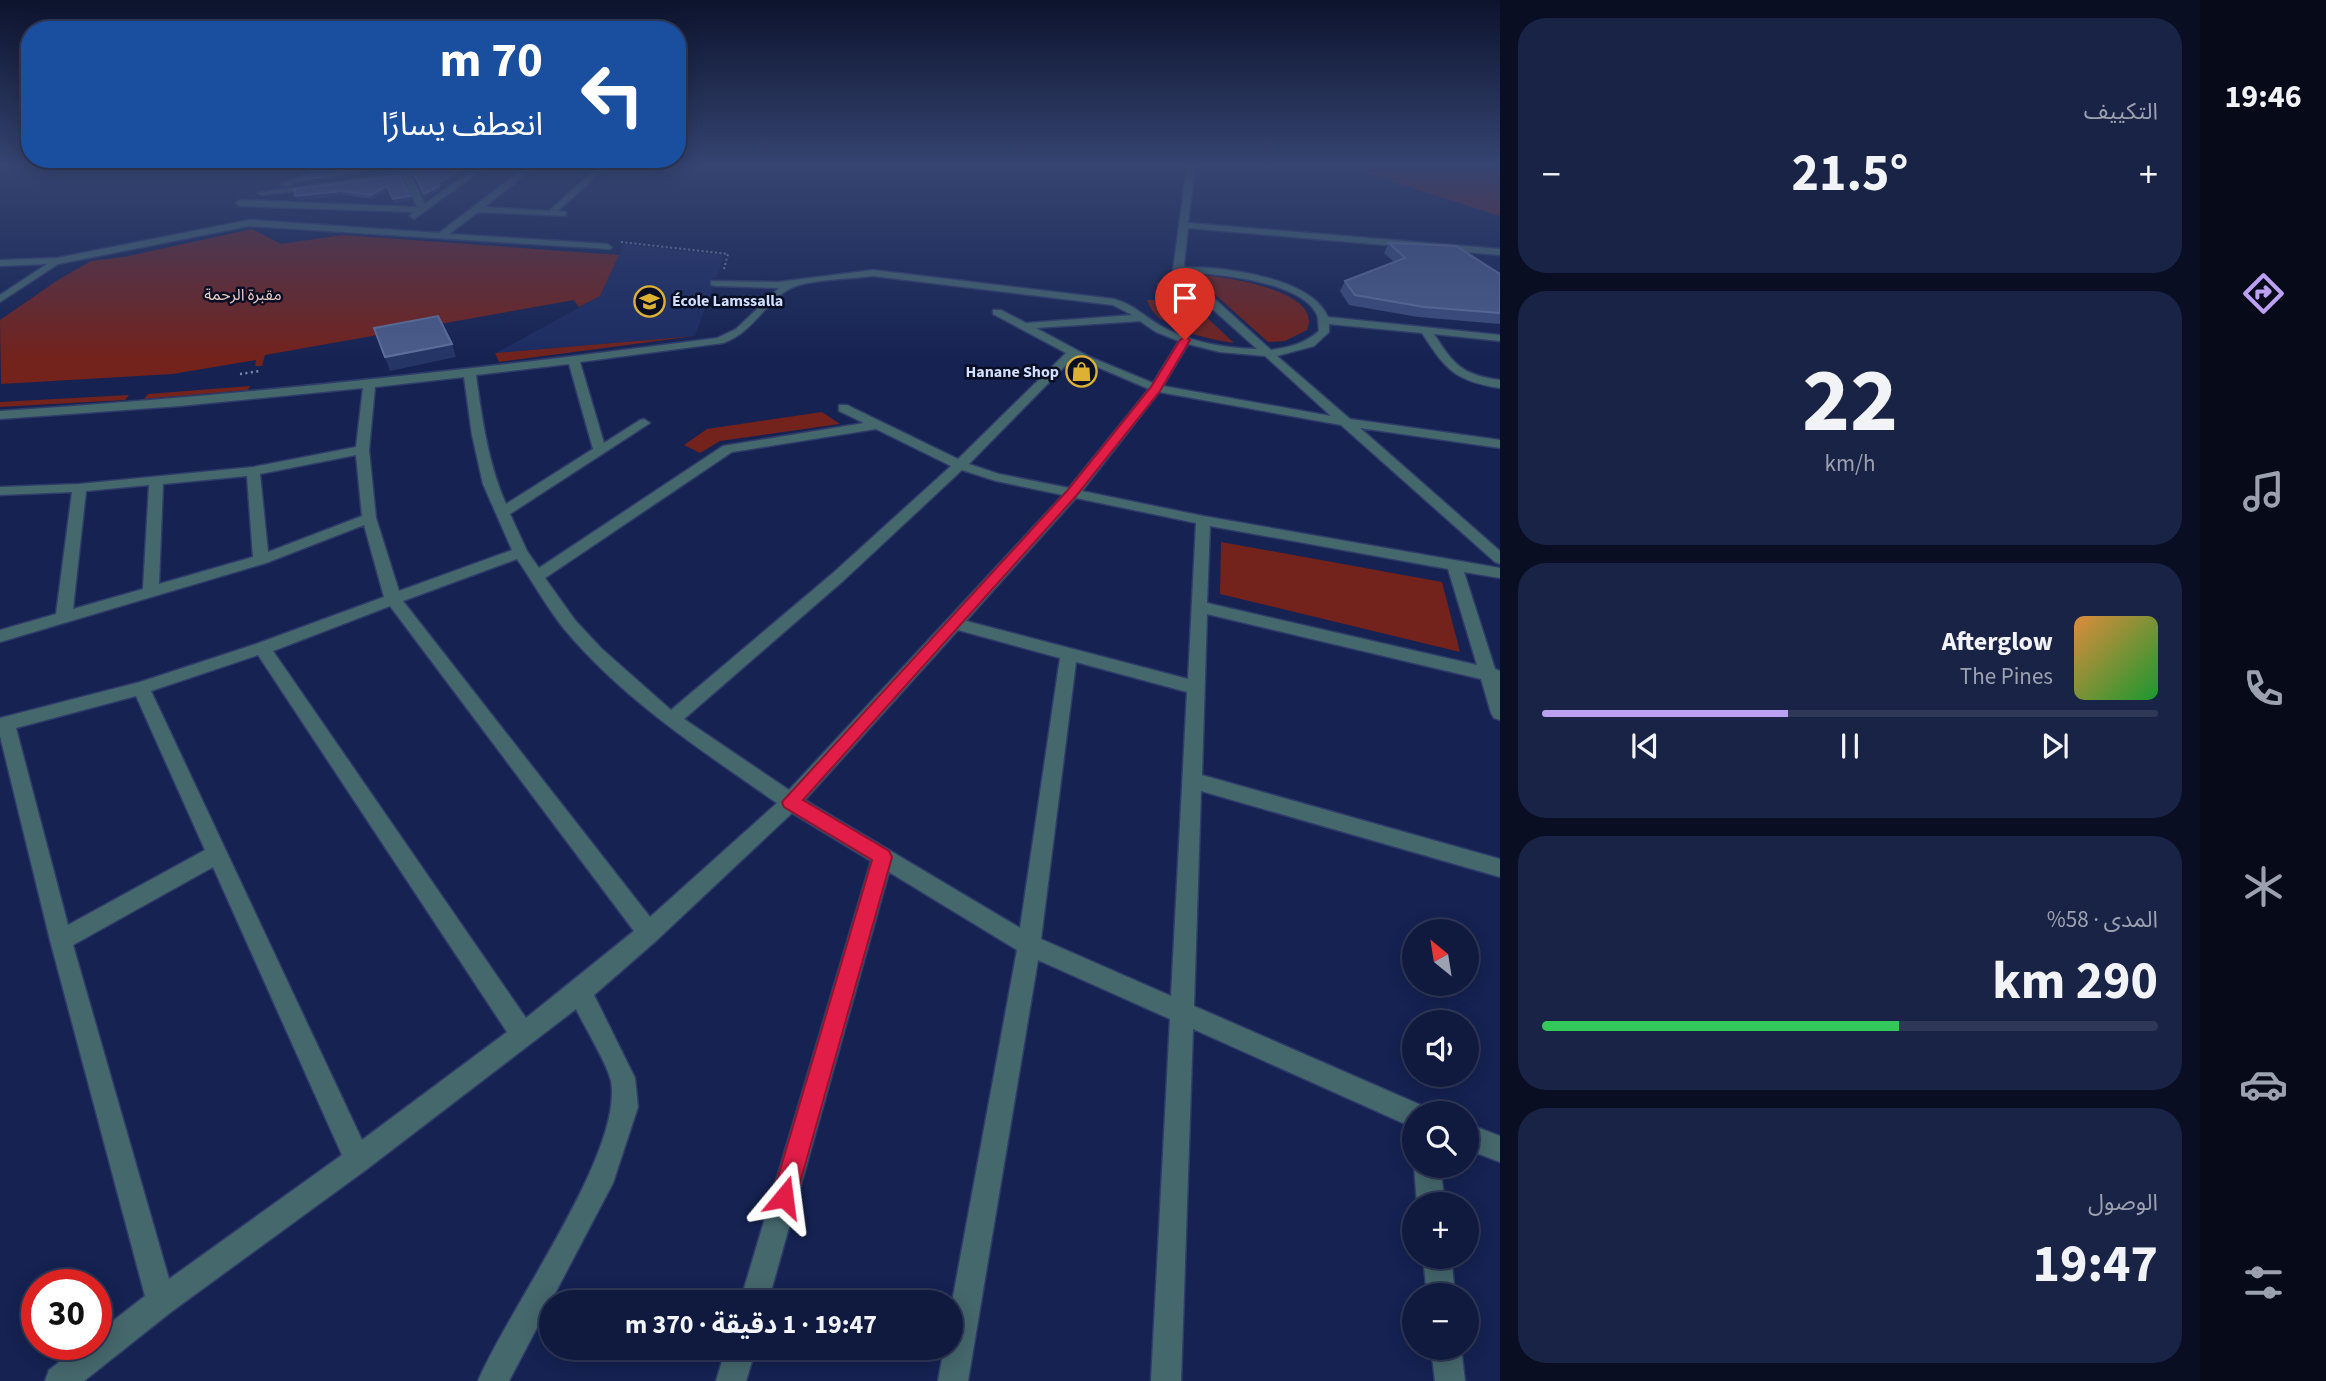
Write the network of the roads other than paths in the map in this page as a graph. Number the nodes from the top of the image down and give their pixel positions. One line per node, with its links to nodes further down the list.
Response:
1 (186, 230): 10 (street)
2 (386, 230): 6 (street)
3 (448, 230): 7 (street)
4 (1182, 230): 12 (street)
5 (1235, 230): 9 (street)
6 (395, 231): 7 (street)
7 (443, 234): 8 (street)
8 (607, 247)
9 (1500, 253)
10 (57, 261): 11 (street); 15 (street)
11 (0, 263)
12 (1178, 270): 18 (street); 24 (street)
13 (715, 283): 14 (street)
14 (794, 283): 17 (street); 25 (street)
15 (1, 297)
16 (997, 312): 19 (street)
17 (1141, 318): 19 (street); 22 (street)
18 (1325, 320): 20 (street); 24 (street)
19 (1025, 326): 23 (street)
20 (1426, 331): 21 (street); 27 (street)
21 (1500, 338)
22 (1185, 340): 24 (street); 29 (street)
23 (1073, 352): 29 (street); 40 (street)
24 (1264, 352): 32 (street)
25 (575, 360): 26 (street); 38 (street)
26 (470, 374): 28 (street); 46 (street)
27 (1500, 384)
28 (369, 385): 31 (street); 37 (street)
29 (1156, 388): 32 (street); 45 (street)
30 (843, 408): 34 (street)
31 (0, 415)
32 (1345, 422): 35 (street); 50 (street)
33 (643, 423): 38 (street)
34 (877, 425): 40 (street); 54 (street)
35 (1479, 441): 36 (street); 39 (street)
36 (1500, 444)
37 (362, 450): 41 (street); 47 (street)
38 (600, 450): 46 (street)
39 (1500, 459)
40 (960, 466): 45 (street); 67 (street)
41 (253, 471): 42 (street); 51 (street)
42 (156, 481): 43 (street); 55 (street)
43 (79, 488): 44 (street); 58 (street)
44 (0, 491)
45 (1072, 494): 48 (street); 59 (street)
46 (502, 513): 49 (street)
47 (369, 518): 51 (street); 56 (street)
48 (1203, 520): 52 (street); 57 (street)
49 (520, 552): 54 (street); 56 (street)
50 (1500, 559)
51 (261, 560): 55 (street)
52 (1454, 566): 53 (street); 63 (street)
53 (1500, 573)
54 (537, 576): 67 (street)
55 (151, 593): 58 (street)
56 (393, 598): 61 (street); 74 (street)
57 (1199, 607): 63 (street); 65 (street)
58 (64, 618): 60 (street)
59 (954, 623): 62 (street); 70 (street)
60 (0, 636)
61 (262, 648): 64 (street); 79 (street)
62 (1069, 654): 65 (street); 76 (street)
63 (1494, 676): 66 (street)
64 (141, 688): 68 (street); 71 (street)
65 (1195, 688): 69 (street)
66 (1500, 713)
67 (671, 720): 70 (street)
68 (3, 724): 75 (street)
69 (1191, 780): 73 (street); 78 (street)
70 (791, 802): 72 (street); 74 (street)
71 (217, 854): 75 (street); 83 (street)
72 (883, 857): 76 (street); 84 (street)
73 (1500, 868)
74 (649, 933): 77 (street)
75 (61, 940): 85 (street)
76 (1029, 945): 78 (street); 91 (street)
77 (580, 992): 79 (street); 89 (street)
78 (1182, 1011): 80 (street); 92 (street)
79 (523, 1035): 83 (street)
80 (1402, 1110)
81 (1479, 1141): 82 (street)
82 (1500, 1149)
83 (358, 1160): 85 (street)
84 (757, 1290)
85 (160, 1302): 88 (street)
86 (737, 1360): 90 (street)
87 (1447, 1360): 93 (street)
88 (60, 1381)
89 (494, 1381)
90 (731, 1381)
91 (953, 1381)
92 (1166, 1381)
93 (1450, 1381)

